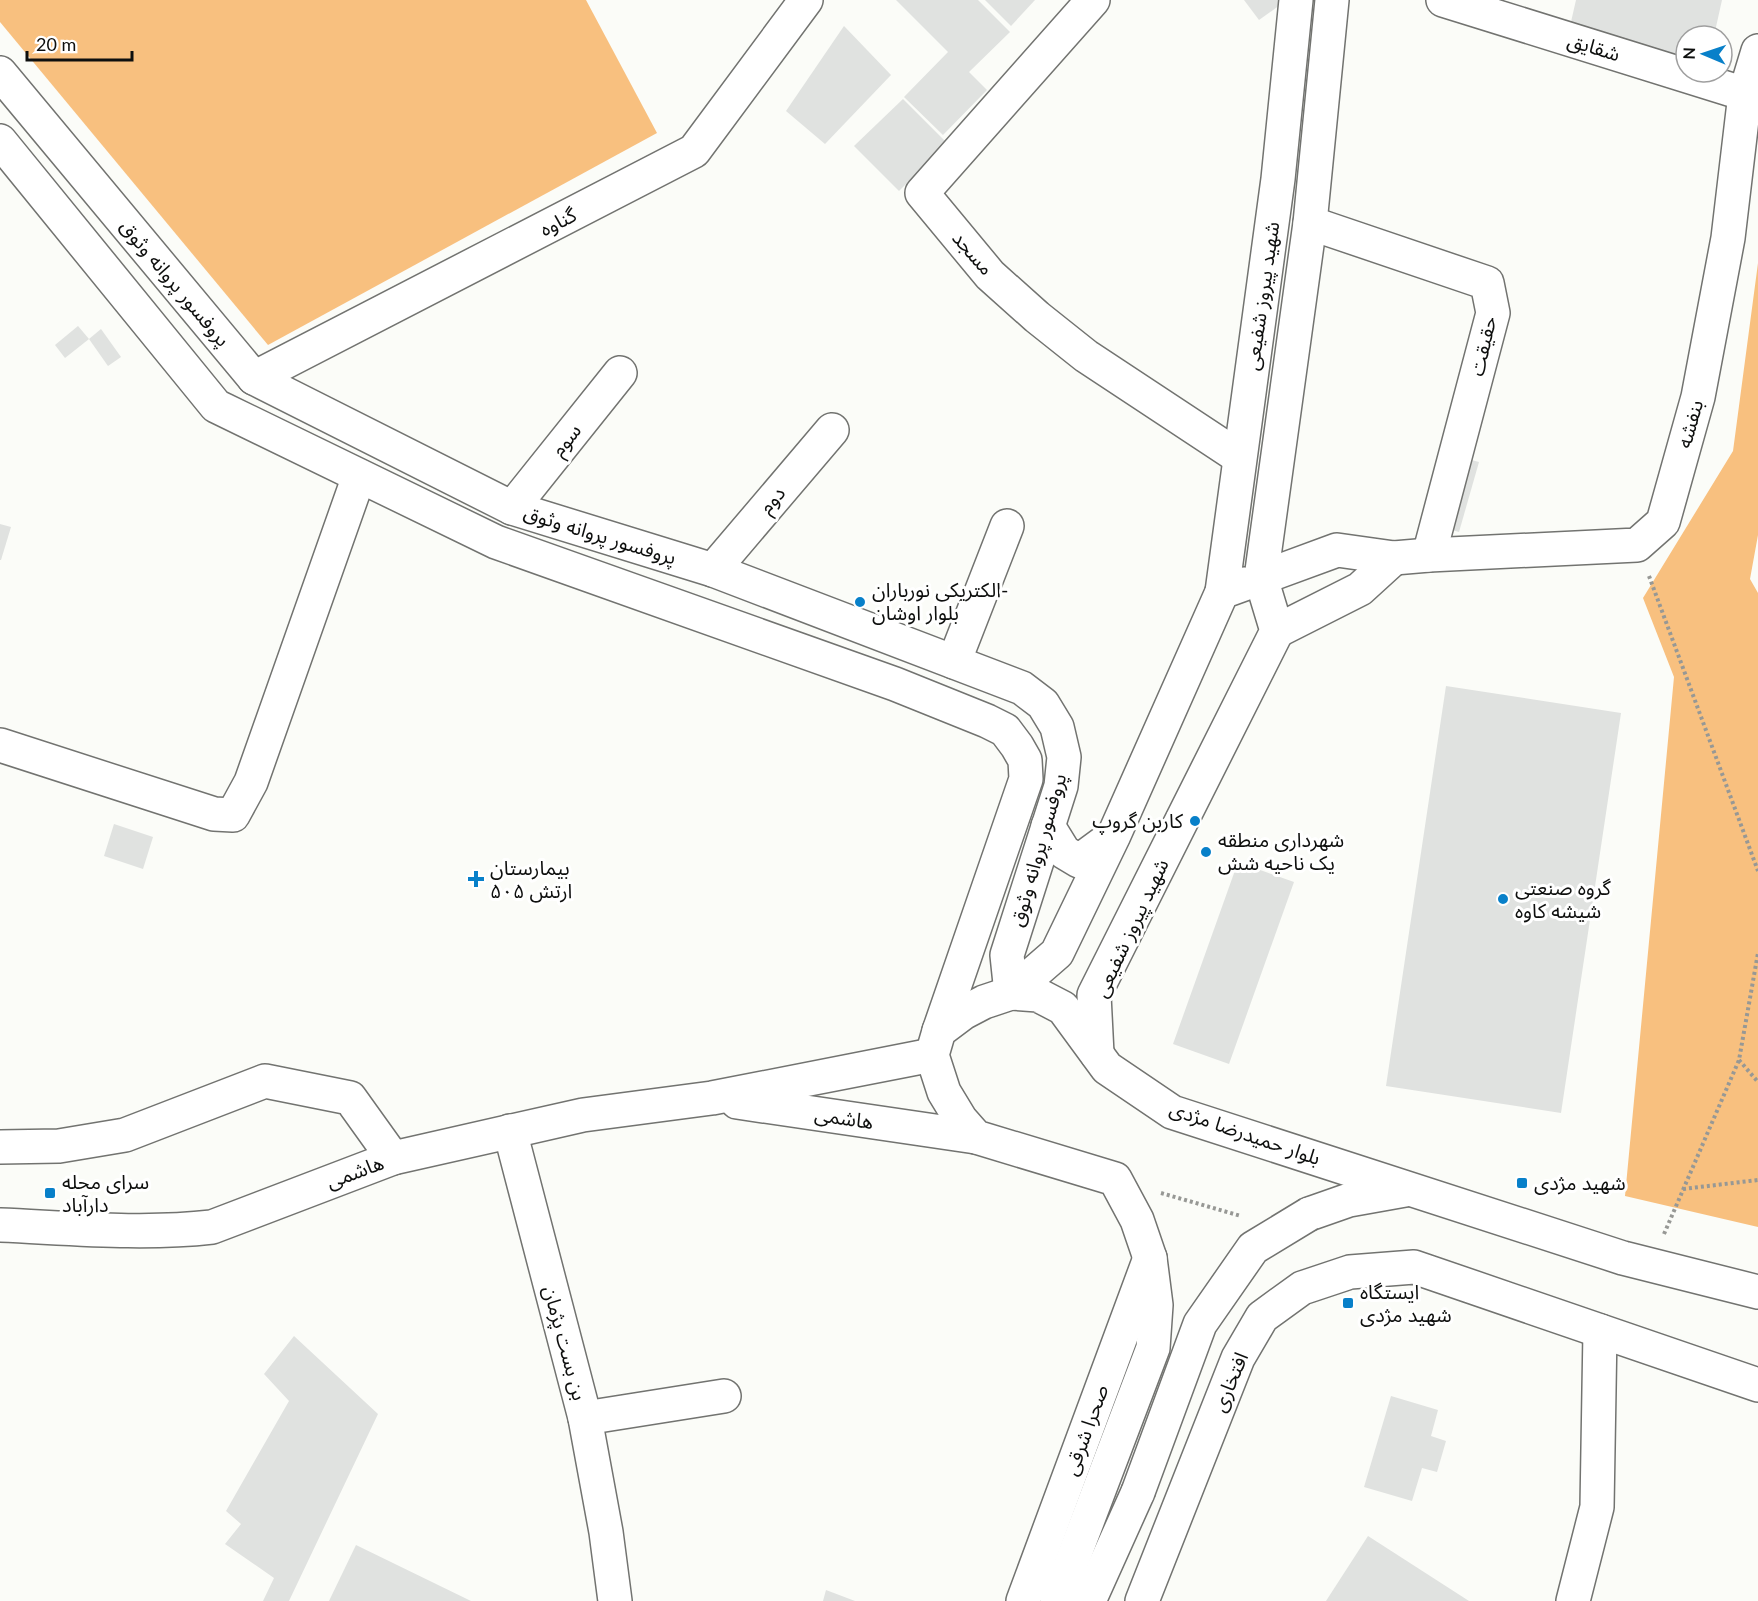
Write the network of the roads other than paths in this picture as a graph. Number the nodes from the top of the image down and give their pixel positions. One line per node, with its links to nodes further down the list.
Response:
1 (806, 0): 13 (main road, گناوه)
2 (1093, 0): 17 (main road, مسجد)
3 (1296, 0): 10 (main road, شهید پیروز شفیعی)
4 (1332, 0): 11 (main road, شهید پیروز شفیعی)
5 (1443, 0): 8 (main road, شقایق)
6 (1758, 51): 8 (main road, بنفشه)
7 (0, 74): 13 (main road, پروفسور پروانه وثوق)
8 (1744, 94): 22 (main road, بنفشه)
9 (0, 141): 14 (main road)
10 (1273, 212): 11 (main road); 17 (main road, شهید پیروز شفیعی)
11 (1311, 223): 22 (main road, حقیقت); 25 (main road, شهید پیروز شفیعی)
12 (620, 373): 19 (main road, سوم)
13 (254, 378): 14 (main road, گناوه); 16 (main road, پروفسور پروانه وثوق)
14 (216, 406): 18 (main road, پروفسور پروانه وثوق)
15 (832, 430): 24 (main road, دوم)
16 (375, 439): 18 (main road); 19 (main road, پروفسور پروانه وثوق)
17 (1239, 457): 26 (main road, شهید پیروز شفیعی)
18 (359, 476): 21 (main road, پروفسور پروانه وثوق); 30 (main road)
19 (512, 508): 21 (main road, سوم); 24 (main road, پروفسور پروانه وثوق)
20 (1006, 526): 29 (main road)
21 (496, 542): 27 (main road, پروفسور پروانه وثوق)
22 (1429, 555): 23 (main road)
23 (1394, 558): 25 (main road); 28 (main road)
24 (713, 570): 27 (main road, دوم); 29 (main road, پروفسور پروانه وثوق)
25 (1262, 578): 26 (main road); 28 (main road, شهید پیروز شفیعی)
26 (1222, 592): 32 (main road, شهید پیروز شفیعی)
27 (695, 612): 34 (main road, پروفسور پروانه وثوق)
28 (1277, 631): 35 (main road, شهید پیروز شفیعی)
29 (954, 662): 31 (main road, پروفسور پروانه وثوق)
30 (0, 745)
31 (1048, 826): 32 (main road); 33 (main road, پروفسور پروانه وثوق)
32 (1114, 835): 33 (main road, شهید پیروز شفیعی)
33 (1011, 993): 34 (main road, بلوار حمیدرضا مژدی); 35 (main road, بلوار حمیدرضا مژدی)
34 (935, 1043): 36 (main road, هاشمی); 38 (main road)
35 (1097, 1054): 41 (main road, بلوار حمیدرضا مژدی)
36 (712, 1098): 37 (main road, هاشمی); 38 (main road, هاشمی)
37 (510, 1131): 40 (main road, هاشمی); 48 (main road, بن بست پژمان)
38 (976, 1137): 43 (main road)
39 (0, 1147): 40 (main road)
40 (393, 1158): 42 (main road, هاشمی)
41 (1410, 1189): 44 (main road, بلوار حمیدرضا مژدی); 52 (main road, bridge)
42 (0, 1225)
43 (1150, 1258): 50 (main road, صحرا شرقی); 51 (main road)
44 (1758, 1292)
45 (1599, 1330): 46 (main road); 53 (main road, افتخاری); 54 (main road)
46 (1758, 1385)
47 (724, 1396): 48 (main road, بن بست پژمان)
48 (585, 1418): 49 (main road)
49 (615, 1601)
50 (1023, 1601)
51 (1057, 1601)
52 (1089, 1601)
53 (1142, 1601)
54 (1573, 1601)

